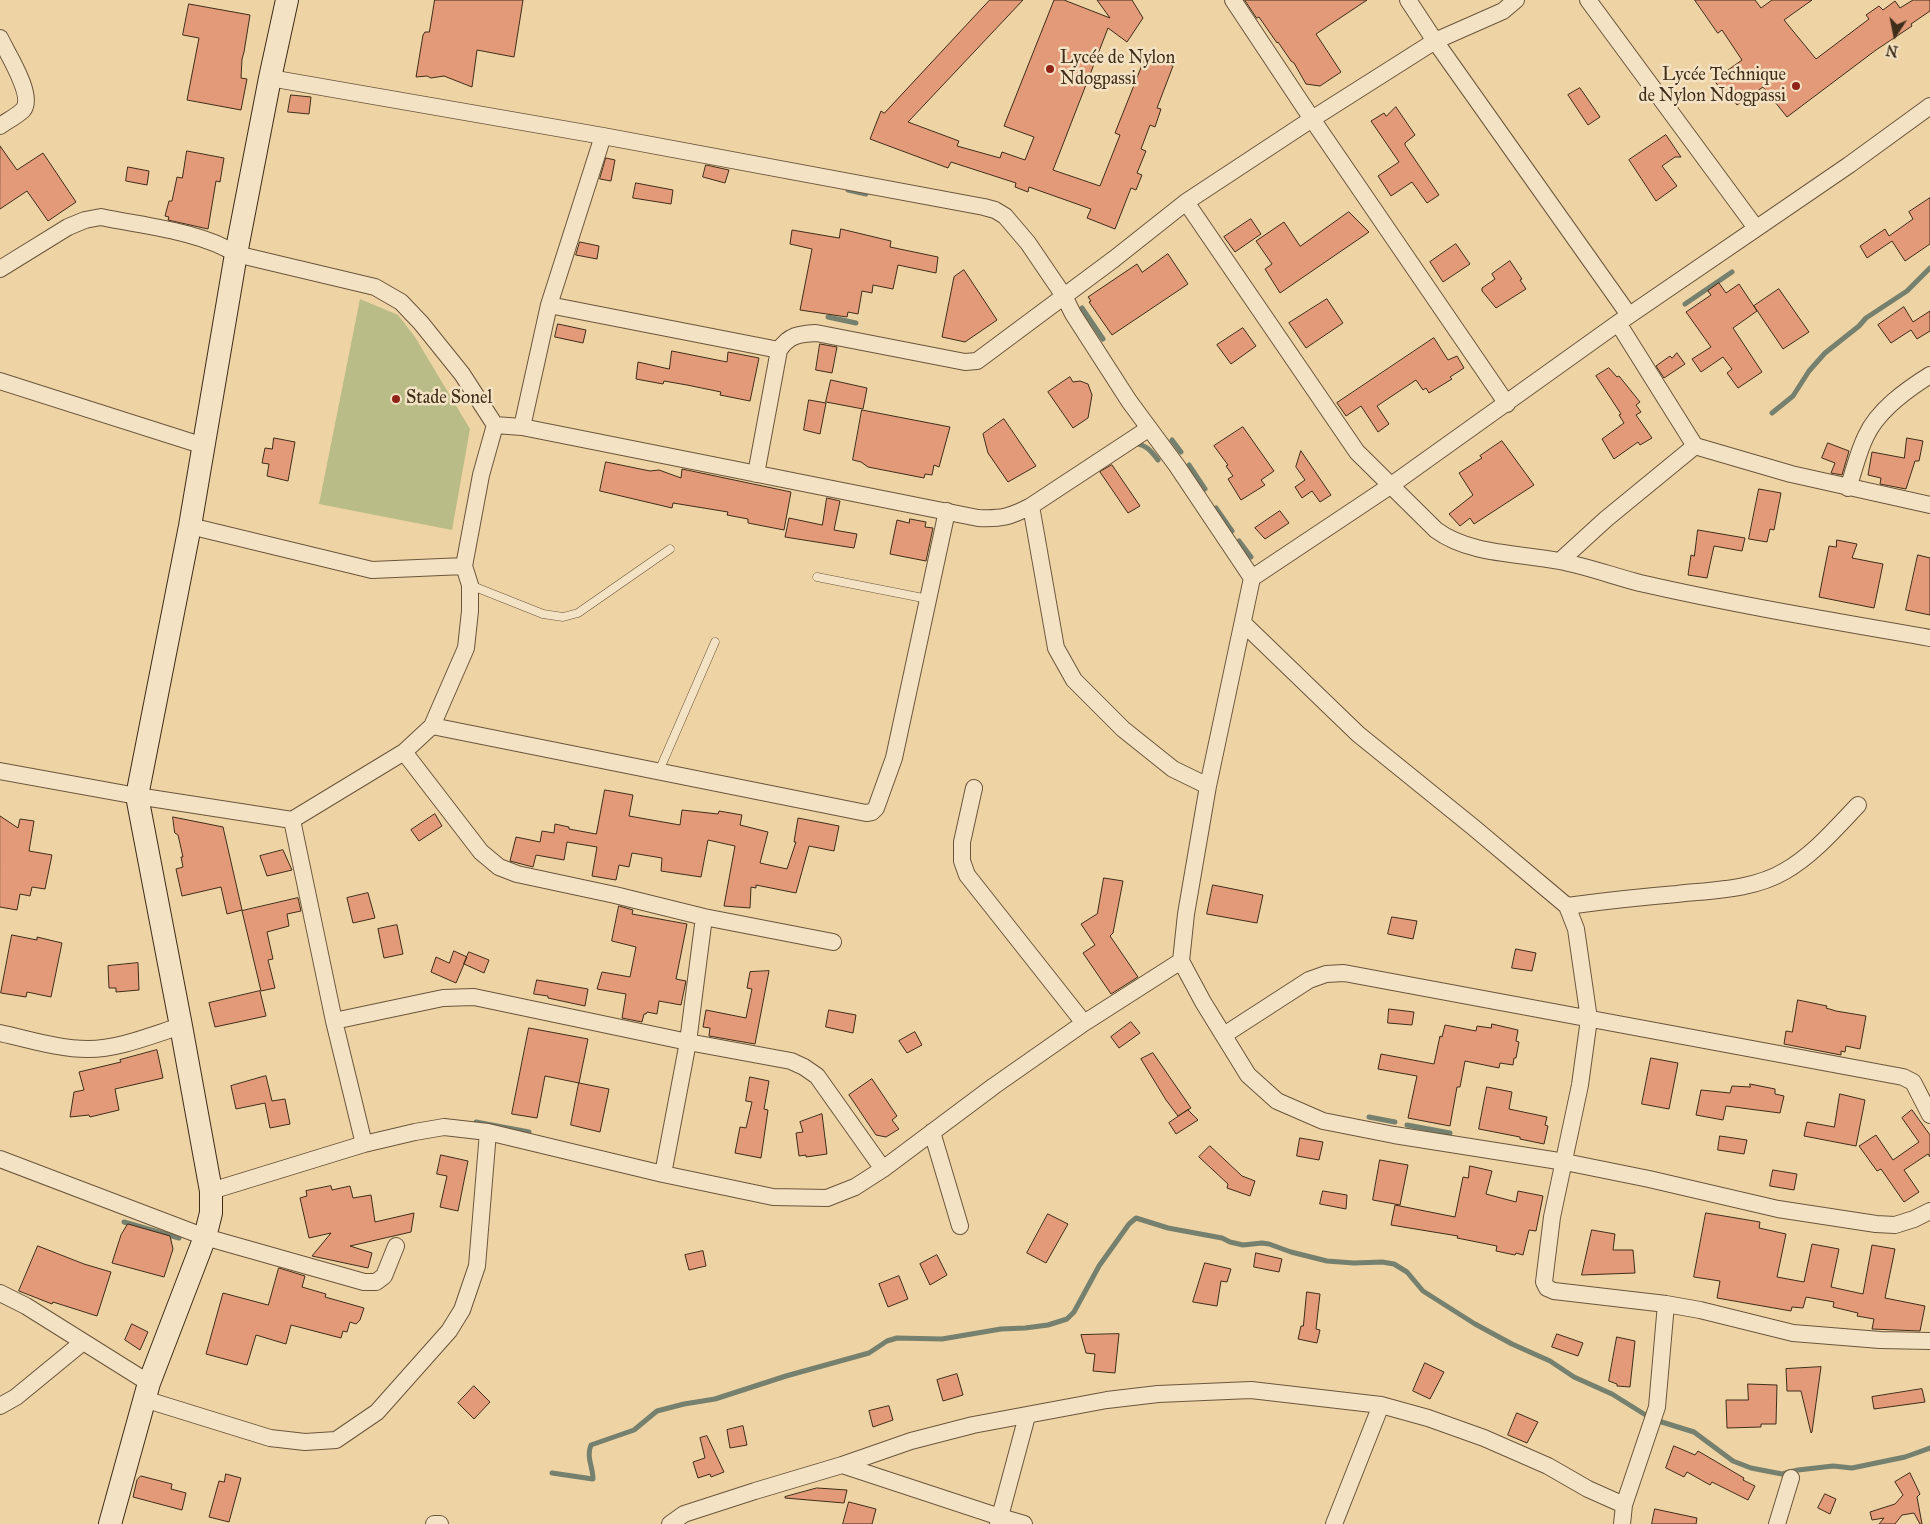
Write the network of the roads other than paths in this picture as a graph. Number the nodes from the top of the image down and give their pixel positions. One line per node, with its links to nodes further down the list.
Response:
1 (287, 0): 8 (main road)
2 (1233, 0): 10 (street)
3 (1408, 0): 7 (street)
4 (1516, 0): 7 (street)
5 (1588, 0): 14 (street)
6 (0, 38): 11 (street)
7 (1435, 41): 10 (street); 19 (street)
8 (270, 78): 12 (street); 15 (main road)
9 (1930, 106): 14 (street)
10 (1312, 119): 13 (street); 23 (street)
11 (0, 126)
12 (603, 136): 17 (street); 18 (street)
13 (1186, 202): 17 (street); 30 (street)
14 (1756, 228): 19 (street)
15 (236, 254): 16 (street); 24 (street); 27 (main road)
16 (0, 269)
17 (1064, 296): 20 (street); 26 (street)
18 (549, 305): 20 (street); 25 (street)
19 (1623, 319): 23 (street); 28 (street)
20 (779, 350): 29 (street)
21 (1930, 375): 31 (street)
22 (0, 381): 27 (street)
23 (1507, 404): 30 (street)
24 (495, 425): 25 (street); 38 (street)
25 (522, 427): 29 (street)
26 (1148, 429): 33 (street); 40 (street)
27 (204, 446): 35 (main road)
28 (1695, 446): 31 (street); 37 (street)
29 (756, 474): 34 (street)
30 (1390, 486): 37 (street); 40 (street)
31 (1848, 488): 32 (street)
32 (1930, 505)
33 (1030, 506): 34 (street); 50 (street)
34 (947, 511): 42 (street)
35 (190, 526): 38 (street); 52 (main road)
36 (670, 549): 41 (lane)
37 (1560, 561): 44 (street)
38 (464, 566): 41 (street)
39 (817, 577): 42 (lane)
40 (1252, 578): 43 (street)
41 (470, 585): 46 (street)
42 (928, 598): 49 (street)
43 (1244, 623): 50 (street); 55 (street)
44 (1930, 638)
45 (715, 642): 49 (lane)
46 (432, 726): 47 (street); 49 (street)
47 (404, 752): 54 (street); 56 (street)
48 (0, 770): 52 (street)
49 (659, 771)
50 (1208, 786): 58 (street)
51 (974, 788): 61 (street)
52 (137, 796): 54 (street); 62 (main road)
53 (1858, 805): 55 (street)
54 (292, 820): 60 (street)
55 (1567, 906): 59 (street)
56 (704, 916): 57 (street); 65 (street)
57 (833, 942)
58 (1182, 961): 61 (street); 64 (street)
59 (1589, 1018): 64 (street); 66 (street); 71 (street)
60 (334, 1021): 65 (street); 69 (street)
61 (1084, 1023): 68 (street)
62 (182, 1026): 63 (street); 74 (main road)
63 (0, 1033)
64 (1224, 1034): 71 (street)
65 (688, 1042): 72 (street); 73 (street)
66 (1930, 1115)
67 (488, 1132): 69 (street); 73 (street); 83 (street)
68 (932, 1132): 72 (street); 76 (street)
69 (364, 1144): 74 (street)
70 (0, 1159): 77 (street)
71 (1565, 1162): 75 (street); 80 (street)
72 (883, 1168): 73 (street)
73 (663, 1174)
74 (211, 1191): 77 (main road)
75 (1930, 1211)
76 (960, 1226)
77 (205, 1237): 78 (street); 83 (main road)
78 (396, 1246)
79 (0, 1293): 82 (street)
80 (1666, 1304): 81 (street); 89 (street)
81 (1930, 1341)
82 (83, 1342): 83 (street); 85 (street)
83 (146, 1391): 91 (main road)
84 (1381, 1405): 86 (street); 89 (street); 96 (street)
85 (0, 1406)
86 (1027, 1416): 87 (street); 90 (street)
87 (842, 1465): 90 (street); 94 (street)
88 (1791, 1478): 98 (street)
89 (1624, 1505): 97 (street)
90 (999, 1521): 95 (street)
91 (110, 1524)
92 (434, 1524): 93 (street)
93 (440, 1524)
94 (670, 1524)
95 (1024, 1524)
96 (1334, 1524)
97 (1622, 1524)
98 (1777, 1524)

